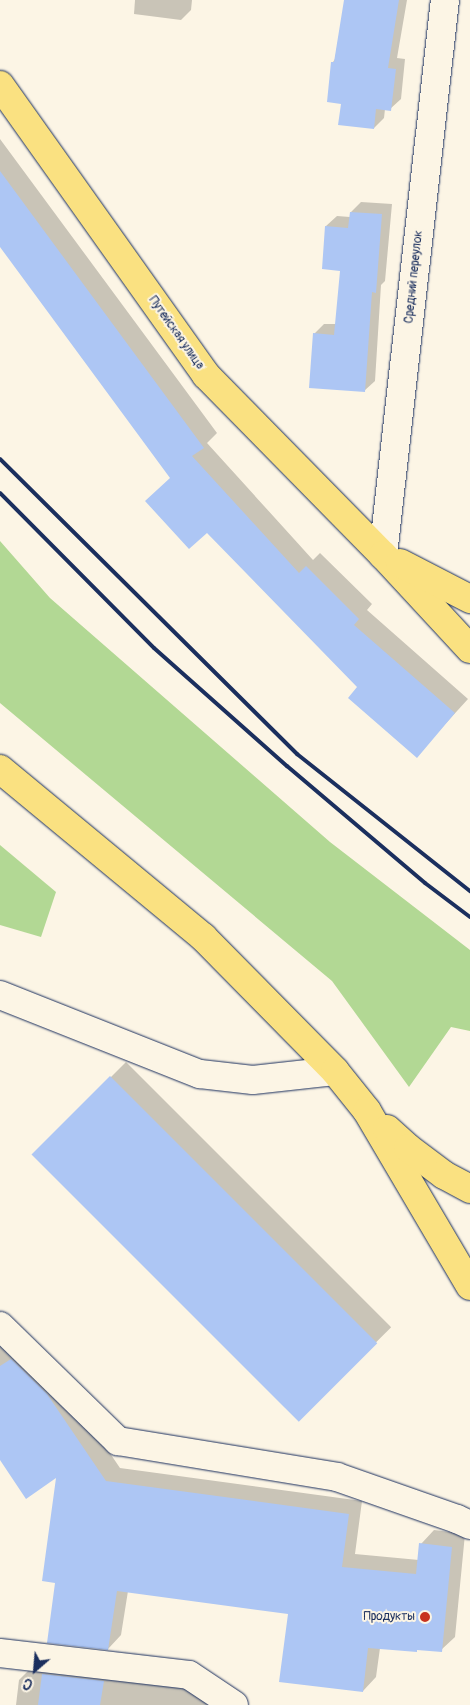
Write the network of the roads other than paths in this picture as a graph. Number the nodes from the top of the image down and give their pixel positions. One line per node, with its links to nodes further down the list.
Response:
1 (445, 0): 3 (street, Средний переулок)
2 (0, 85): 3 (main road, Путейская улица)
3 (383, 554): 4 (main road, Путейская улица); 5 (main road, Путейская улица)
4 (470, 599)
5 (470, 649)
6 (0, 769): 8 (main road)
7 (0, 995): 8 (street)
8 (335, 1071): 9 (main road)
9 (367, 1111): 10 (main road); 11 (main road)
10 (470, 1189)
11 (470, 1286)
12 (0, 1326): 13 (street)
13 (470, 1526)
14 (0, 1653): 15 (street)
15 (234, 1705)

